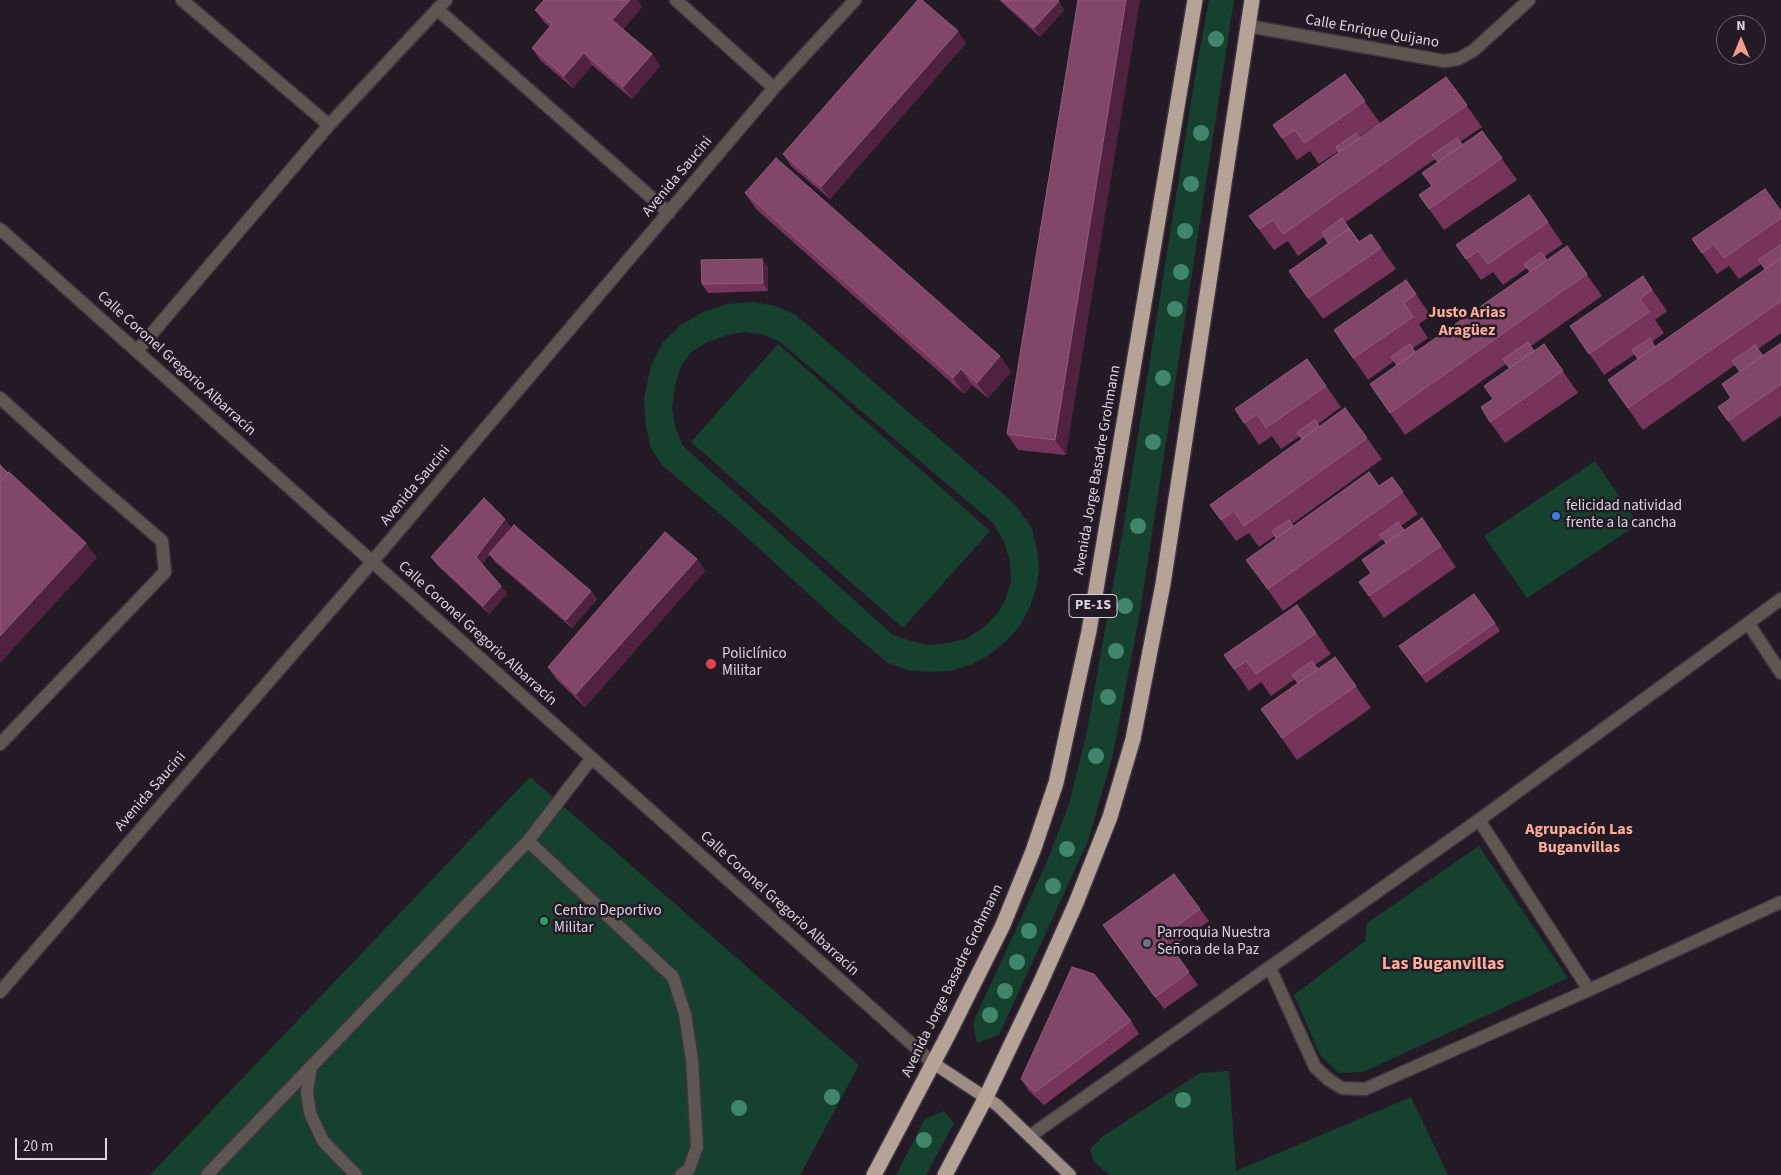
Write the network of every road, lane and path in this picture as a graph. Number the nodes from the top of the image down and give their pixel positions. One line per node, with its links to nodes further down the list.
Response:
1 (182, 0): 10 (street)
2 (676, 0): 9 (street)
3 (855, 0): 9 (street, Avenida Saucini)
4 (1195, 0): 27 (highway, Avenida Jorge Basadre Grohmann / PE-1S)
5 (1252, 0): 8 (highway)
6 (1528, 0): 8 (street, Calle Enrique Quijano)
7 (442, 4): 10 (street); 11 (street)
8 (1248, 26): 29 (highway)
9 (774, 88): 11 (street, Avenida Saucini)
10 (329, 125): 13 (street)
11 (669, 213): 15 (street, Avenida Saucini)
12 (0, 229): 13 (street, Calle Coronel Gregorio Albarracín)
13 (137, 351): 15 (street, Calle Coronel Gregorio Albarracín)
14 (0, 398): 19 (street)
15 (372, 562): 20 (street, Calle Coronel Gregorio Albarracín); 26 (street, Avenida Saucini)
16 (1781, 599): 17 (street)
17 (1748, 623): 18 (street); 21 (street)
18 (1781, 673)
19 (0, 744)
20 (592, 758): 22 (street); 27 (street, Calle Coronel Gregorio Albarracín)
21 (1479, 820): 24 (street); 25 (street)
22 (528, 841): 28 (street); 33 (street)
23 (1781, 902): 25 (street)
24 (1270, 968): 25 (street); 30 (street)
25 (1590, 990)
26 (0, 992)
27 (933, 1063): 29 (main road); 34 (highway, Avenida Jorge Basadre Grohmann / PE-1S)
28 (311, 1066): 31 (street); 32 (street)
29 (986, 1097): 30 (main road); 35 (highway)
30 (1030, 1136): 36 (main road)
31 (208, 1175)
32 (356, 1175)
33 (681, 1175)
34 (874, 1175)
35 (945, 1175)
36 (1070, 1175)

